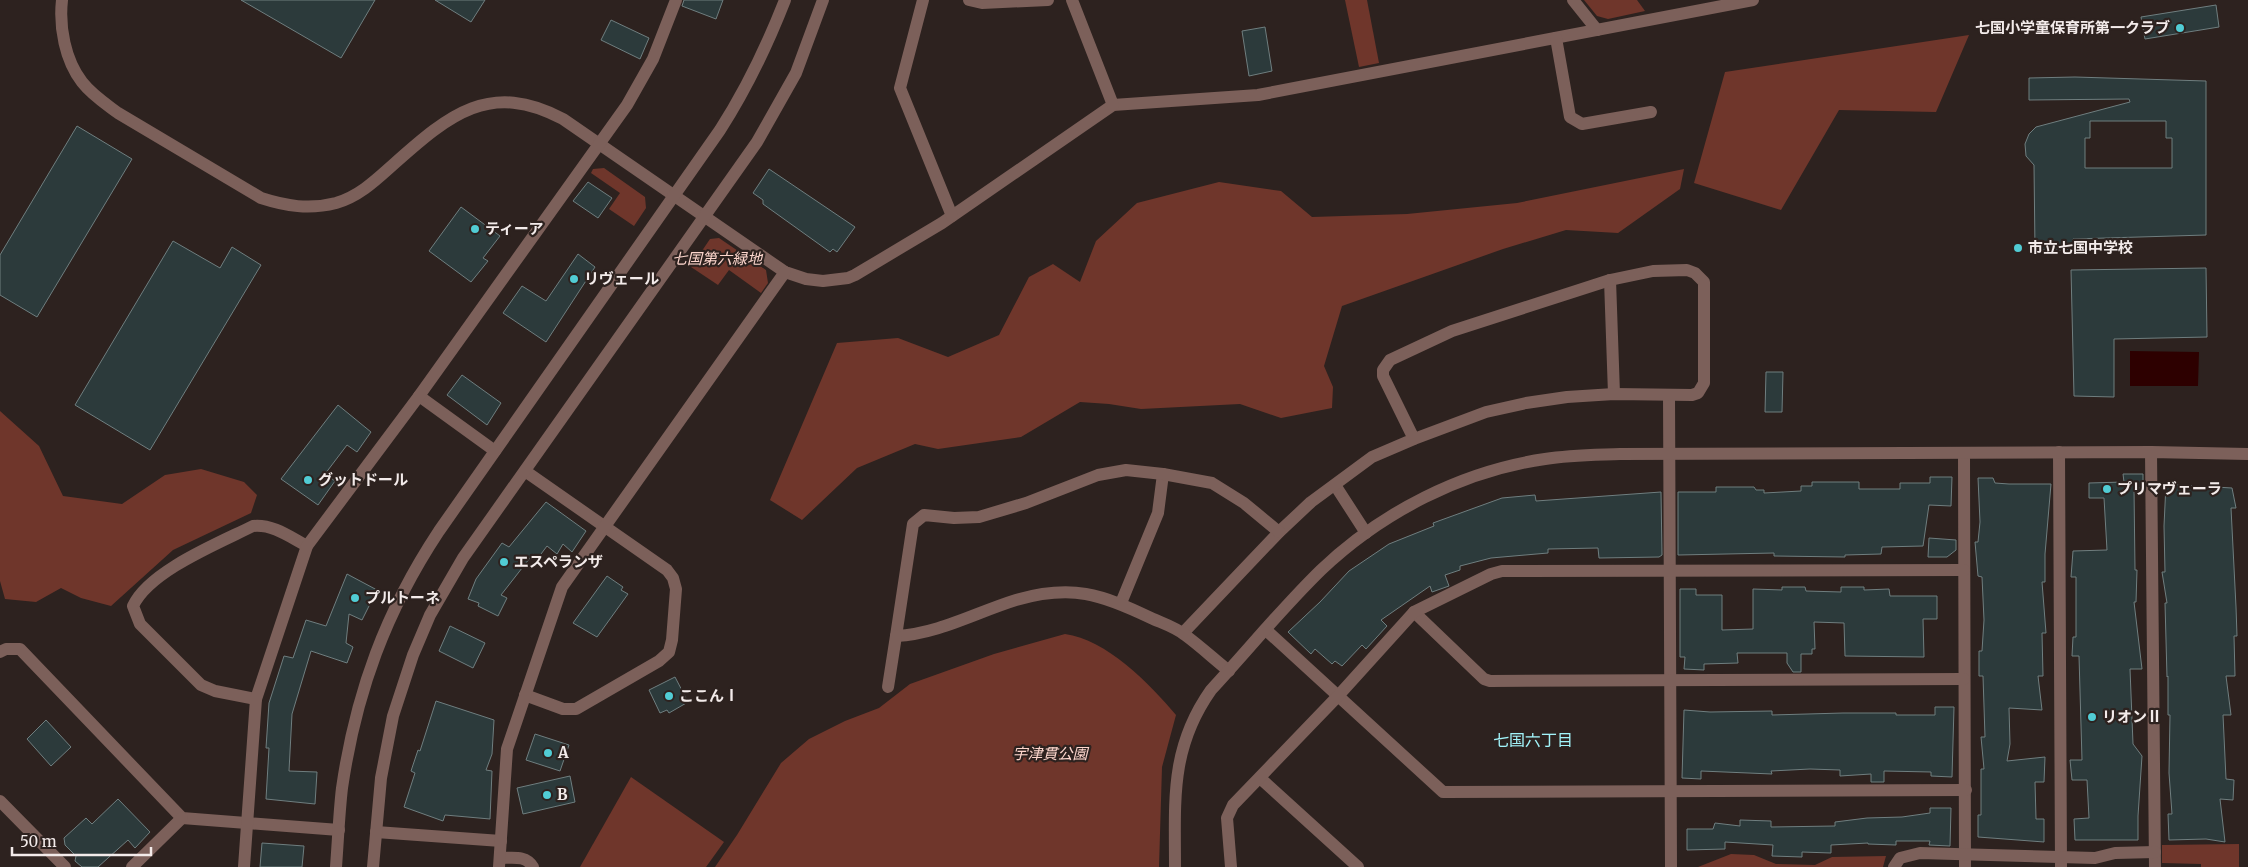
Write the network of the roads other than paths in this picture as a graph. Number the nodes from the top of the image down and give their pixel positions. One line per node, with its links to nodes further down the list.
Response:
1 (62, 0): 16 (street)
2 (676, 0): 16 (street)
3 (786, 0): 17 (street)
4 (823, 0): 19 (street)
5 (923, 0): 18 (street)
6 (969, 0): 7 (street)
7 (1048, 0)
8 (1072, 0): 14 (street)
9 (1573, 0): 12 (street)
10 (1753, 0): 11 (street)
11 (1716, 3): 12 (street)
12 (1597, 30): 13 (street)
13 (1556, 38): 14 (street); 15 (street)
14 (1113, 105): 18 (street)
15 (1651, 112)
16 (600, 145): 17 (street); 24 (street)
17 (674, 196): 19 (street); 26 (street)
18 (952, 216): 20 (street)
19 (705, 217): 20 (street); 32 (street)
20 (785, 272): 35 (street)
21 (1610, 280): 22 (street); 23 (street); 25 (street)
22 (1614, 394): 23 (street); 25 (street)
23 (1669, 395): 30 (street)
24 (419, 396): 26 (street); 38 (street)
25 (1414, 439): 34 (street)
26 (495, 451): 60 (street)
27 (2058, 452): 28 (street); 29 (street); 66 (street)
28 (2151, 452): 31 (street); 63 (street)
29 (1964, 453): 30 (street); 39 (street)
30 (1670, 454): 37 (street); 40 (street)
31 (2248, 454)
32 (525, 471): 35 (street); 61 (street)
33 (1163, 474): 36 (street); 41 (street); 45 (street)
34 (1334, 485): 36 (street); 37 (street)
35 (604, 528): 51 (street); 51 (street)
36 (1279, 532): 44 (street)
37 (1366, 533): 43 (street)
38 (307, 546): 53 (street); 53 (street)
39 (1964, 570): 40 (street); 48 (street)
40 (1670, 571): 42 (street); 49 (street)
41 (1121, 603): 44 (street); 45 (street)
42 (1414, 612): 49 (street); 52 (street)
43 (1266, 630): 47 (street); 52 (street)
44 (1183, 633): 47 (street)
45 (896, 636): 50 (street)
46 (0, 652): 58 (street)
47 (1229, 671): 73 (street)
48 (1964, 679): 49 (street); 55 (street)
49 (1669, 680): 56 (street)
50 (888, 687)
51 (525, 695): 62 (street)
52 (1338, 696): 54 (street); 56 (street)
53 (256, 699): 59 (street)
54 (1260, 778): 74 (street); 75 (street)
55 (1966, 790): 56 (street); 64 (street)
56 (1671, 791): 76 (street)
57 (0, 801): 67 (street)
58 (182, 818): 59 (street); 68 (street)
59 (247, 823): 60 (street); 69 (street)
60 (339, 830): 70 (street)
61 (376, 832): 62 (street); 71 (street)
62 (501, 841): 65 (street)
63 (2155, 852): 66 (street); 79 (street)
64 (1965, 854): 66 (street); 77 (street); 78 (street)
65 (500, 862): 72 (street)
66 (2061, 862)
67 (65, 867)
68 (132, 867)
69 (244, 867)
70 (336, 867)
71 (373, 867)
72 (533, 867)
73 (1175, 867)
74 (1231, 867)
75 (1358, 867)
76 (1671, 867)
77 (1894, 867)
78 (1965, 867)
79 (2155, 867)

